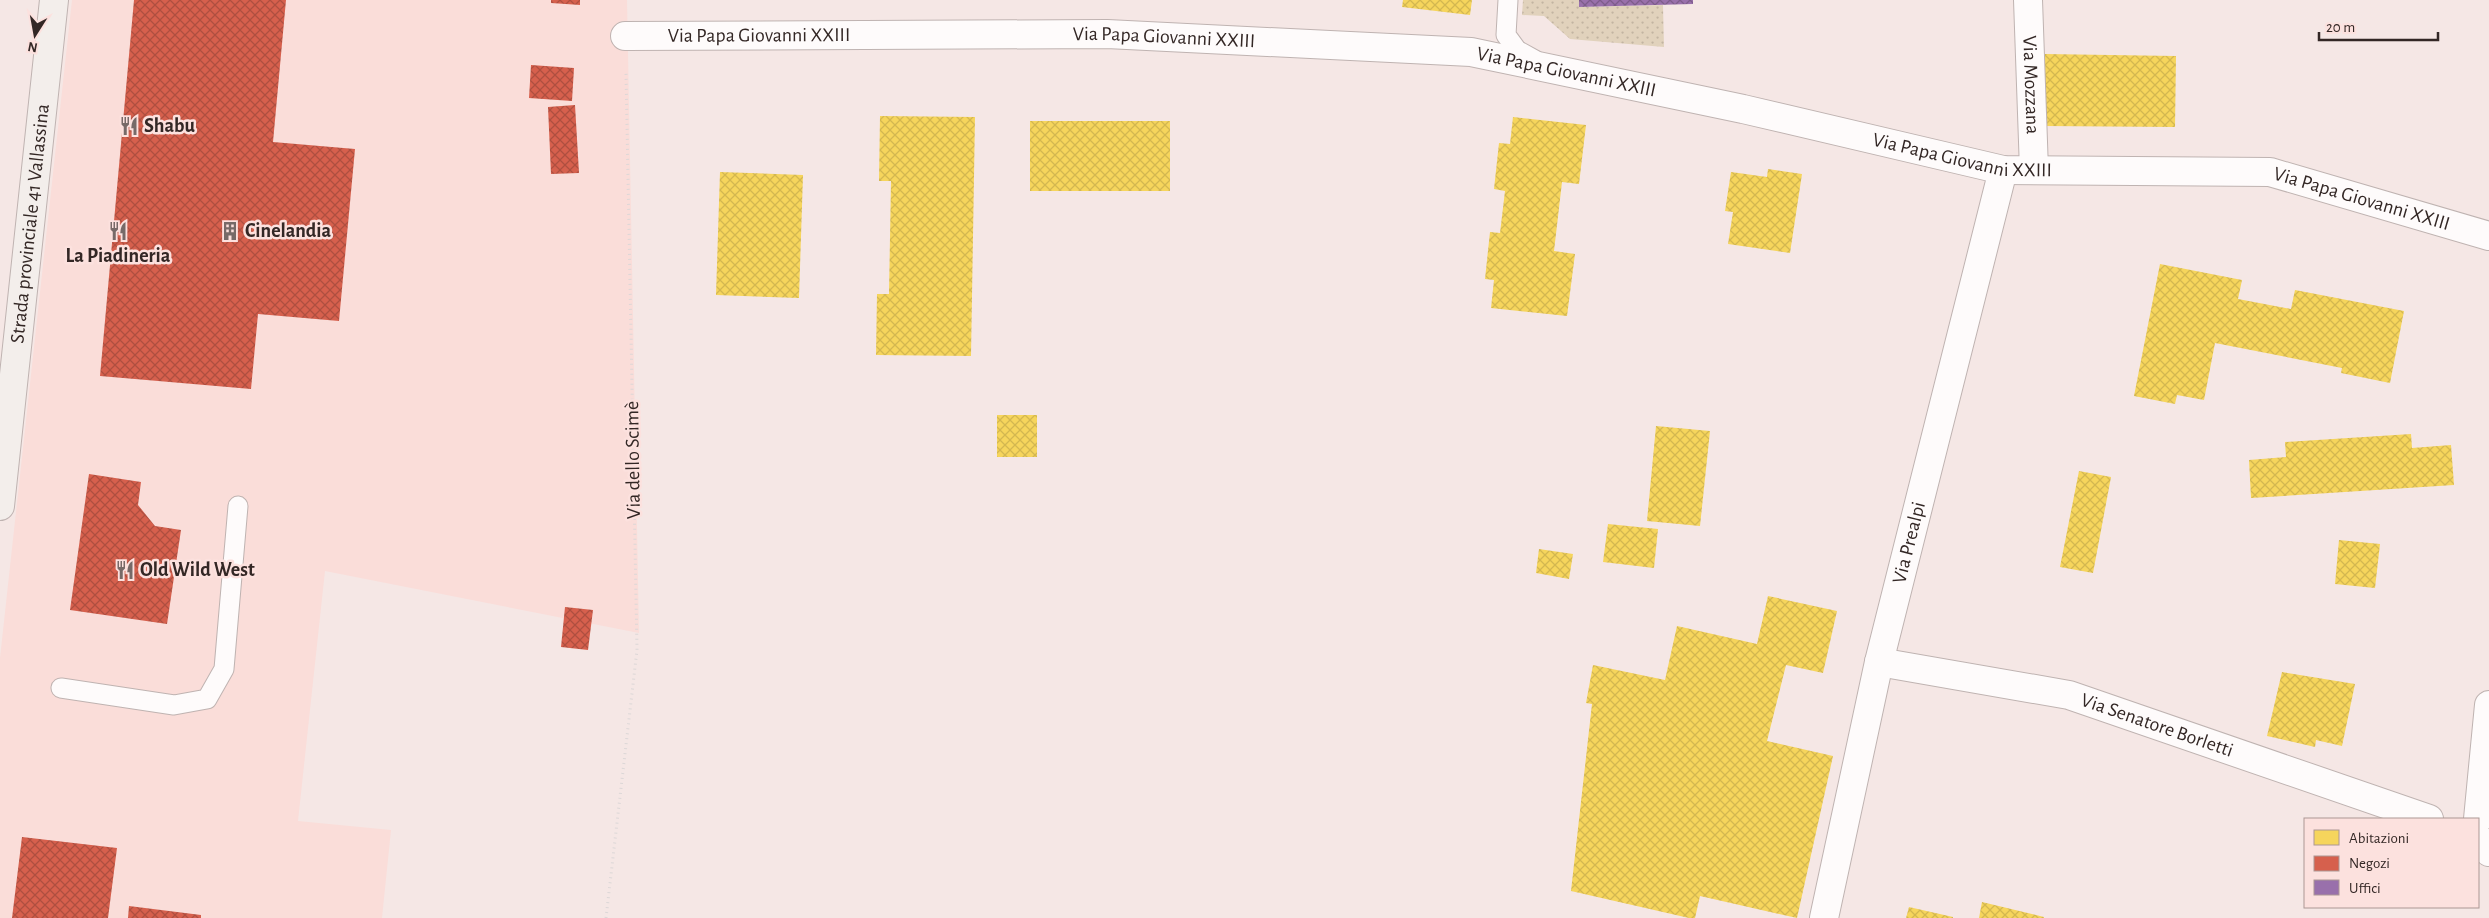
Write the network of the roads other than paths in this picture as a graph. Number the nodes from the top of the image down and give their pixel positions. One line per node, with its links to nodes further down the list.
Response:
1 (54, 0): 9 (main road, Strada provinciale 41 Vallassina)
2 (1508, 0): 5 (lane)
3 (2028, 0): 7 (street, Via Mozzana)
4 (625, 36): 5 (street, Via Papa Giovanni XXIII)
5 (1549, 68): 6 (street, Via Papa Giovanni XXIII)
6 (2003, 170): 7 (street, Via Papa Giovanni XXIII); 11 (street, Via Prealpi)
7 (2034, 170): 8 (street, Via Papa Giovanni XXIII)
8 (2489, 236)
9 (0, 506)
10 (238, 506): 12 (lane)
11 (1878, 662): 14 (street, Via Senatore Borletti); 18 (street, Via Prealpi)
12 (61, 688)
13 (2489, 706): 15 (street)
14 (2426, 818)
15 (2478, 818)
16 (2479, 839): 17 (street)
17 (2489, 852)
18 (1824, 918)

